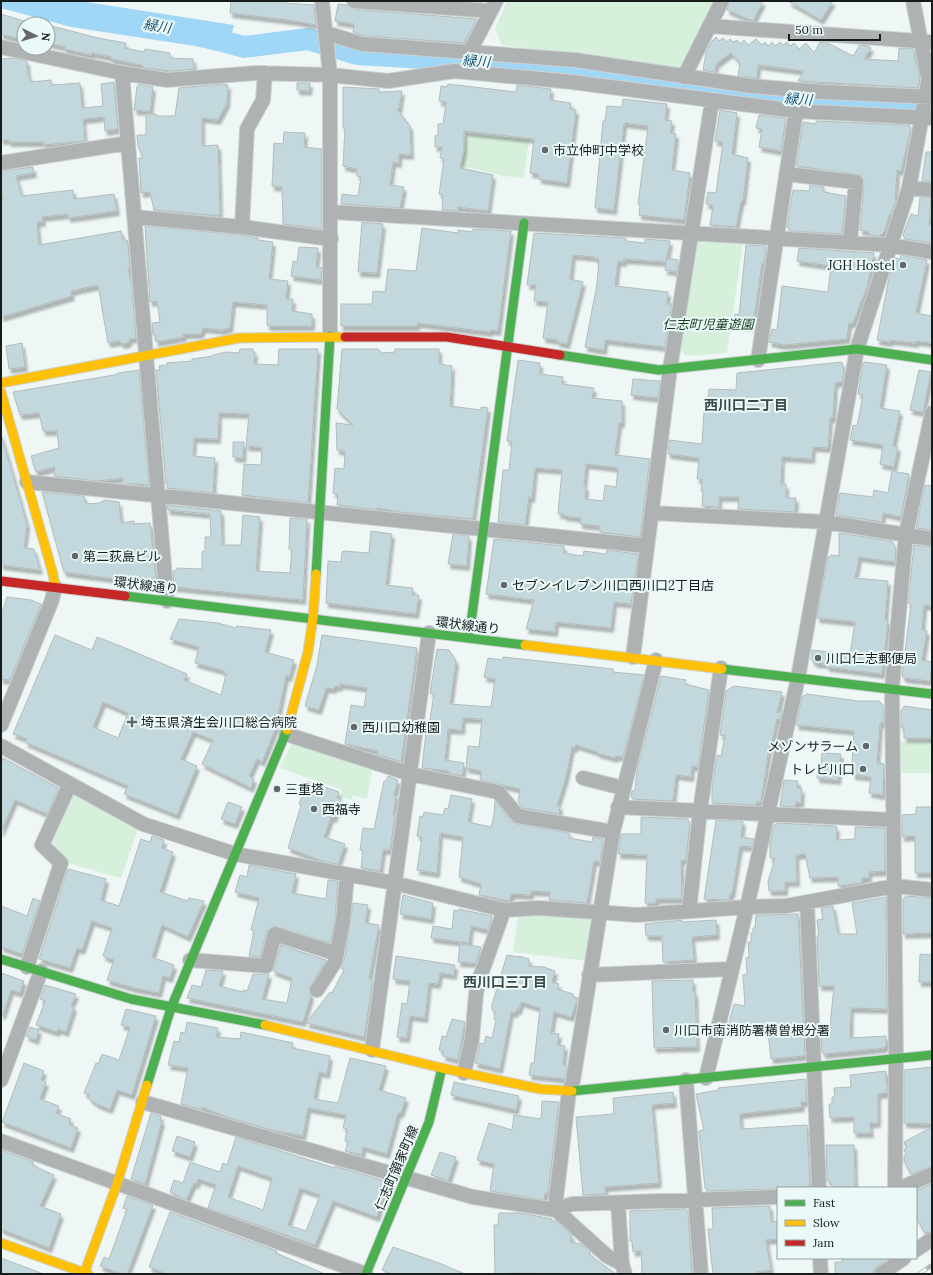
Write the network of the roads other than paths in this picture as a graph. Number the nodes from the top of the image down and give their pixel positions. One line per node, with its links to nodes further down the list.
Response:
1 (322, 1): 7 (street)
2 (354, 1): 5 (street)
3 (722, 1): 6 (street)
4 (913, 1): 8 (street)
5 (494, 6): 10 (street)
6 (710, 26): 8 (street); 15 (street)
7 (326, 34): 10 (street); 14 (street)
8 (927, 41): 16 (street)
9 (1, 47): 12 (street)
10 (470, 51): 15 (street)
11 (932, 60): 16 (street)
12 (122, 73): 13 (street); 21 (street)
13 (265, 73): 14 (street); 29 (street)
14 (330, 74): 18 (street); 26 (street)
15 (684, 77): 17 (street)
16 (928, 81): 17 (street)
17 (928, 97): 20 (street)
18 (712, 101): 19 (street); 30 (street)
19 (796, 110): 20 (street); 23 (street)
20 (926, 117): 24 (street)
21 (128, 143): 22 (street); 27 (street)
22 (1, 163)
23 (786, 174): 31 (street); 33 (street)
24 (910, 188): 25 (street); 34 (street)
25 (932, 190)
26 (332, 212): 28 (street); 32 (street)
27 (135, 216): 29 (street); 39 (street)
28 (524, 223): 30 (street); 37 (street)
29 (242, 227): 32 (street)
30 (691, 234): 31 (street); 42 (street)
31 (777, 238): 33 (street); 40 (street)
32 (331, 239): 36 (street)
33 (850, 242): 34 (street)
34 (890, 245): 35 (street); 38 (street)
35 (932, 252)
36 (330, 336): 37 (street); 39 (street); 48 (street)
37 (508, 346): 42 (street); 51 (street)
38 (856, 349): 40 (street); 41 (street); 50 (street)
39 (147, 356): 43 (street); 47 (street)
40 (758, 360): 42 (street)
41 (932, 360)
42 (670, 369): 49 (street)
43 (1, 383)
44 (1, 392): 46 (street)
45 (932, 413): 52 (street)
46 (27, 482): 47 (street); 56 (street)
47 (159, 495): 48 (street); 57 (street)
48 (320, 512): 51 (street); 58 (street)
49 (652, 513): 50 (street); 54 (street)
50 (826, 522): 52 (street); 64 (street)
51 (483, 528): 54 (street); 60 (street)
52 (906, 534): 53 (street); 65 (street)
53 (932, 539)
54 (647, 546): 61 (street)
55 (1, 581): 56 (street, 環状線通り)
56 (55, 587): 57 (street, 環状線通り); 67 (street)
57 (167, 601): 58 (street, 環状線通り)
58 (313, 618): 59 (street, 環状線通り); 68 (street)
59 (428, 633): 60 (street, 環状線通り); 70 (street)
60 (469, 638): 61 (street, 環状線通り)
61 (633, 657): 62 (street, 環状線通り)
62 (656, 660): 63 (street, 環状線通り); 73 (street)
63 (721, 668): 64 (street, 環状線通り); 75 (street)
64 (798, 678): 65 (street, 環状線通り); 76 (street)
65 (892, 689): 66 (street, 環状線通り); 77 (street)
66 (932, 694)
67 (1, 725)
68 (286, 734): 70 (street); 79 (street)
69 (1, 746): 72 (street)
70 (410, 774): 78 (street); 81 (street)
71 (583, 778): 73 (street)
72 (70, 784): 79 (street); 92 (street)
73 (623, 788): 74 (street)
74 (618, 807): 75 (street); 78 (street)
75 (700, 810): 76 (street); 87 (street)
76 (768, 814): 77 (street); 85 (street)
77 (893, 820): 82 (street)
78 (613, 832): 88 (street)
79 (235, 854): 80 (street); 91 (street)
80 (347, 875): 81 (street); 89 (street)
81 (394, 883): 86 (street); 98 (street)
82 (895, 886): 83 (street); 84 (street); 100 (street)
83 (932, 890)
84 (807, 902): 85 (street); 101 (street)
85 (747, 907): 87 (street); 93 (street)
86 (504, 910): 88 (street); 103 (street)
87 (689, 911): 88 (street)
88 (599, 913): 95 (street)
89 (337, 954): 91 (street); 96 (street)
90 (1, 959): 92 (street)
91 (190, 960): 97 (street)
92 (27, 967): 94 (street)
93 (732, 969): 95 (street); 104 (street)
94 (41, 971): 97 (street); 105 (street)
95 (589, 975): 107 (street)
96 (317, 990)
97 (171, 1008): 98 (street); 108 (street)
98 (372, 1050): 102 (street)
99 (932, 1055): 100 (street)
100 (896, 1058): 101 (street); 114 (street)
101 (814, 1067): 104 (street); 113 (street)
102 (442, 1068): 103 (street); 111 (street, 仁志町領家町線)
103 (464, 1073): 107 (street)
104 (706, 1078): 106 (street)
105 (1, 1080)
106 (686, 1080): 107 (street); 117 (street)
107 (569, 1091): 119 (street)
108 (143, 1102): 111 (street); 112 (street)
109 (1, 1141): 112 (street)
110 (932, 1174): 115 (street)
111 (406, 1178): 119 (street); 127 (street, 仁志町領家町線)
112 (117, 1184): 126 (street); 127 (street)
113 (819, 1187)
114 (895, 1187)
115 (903, 1187)
116 (777, 1197): 117 (street)
117 (694, 1200): 118 (street); 128 (street)
118 (618, 1203): 119 (street); 125 (street)
119 (556, 1210): 125 (street)
120 (932, 1239): 122 (street)
121 (1, 1243): 126 (street)
122 (917, 1249)
123 (820, 1259): 129 (street)
124 (898, 1260): 130 (street)
125 (623, 1269)
126 (86, 1274)
127 (366, 1274)
128 (701, 1274)
129 (817, 1274)
130 (881, 1274)

